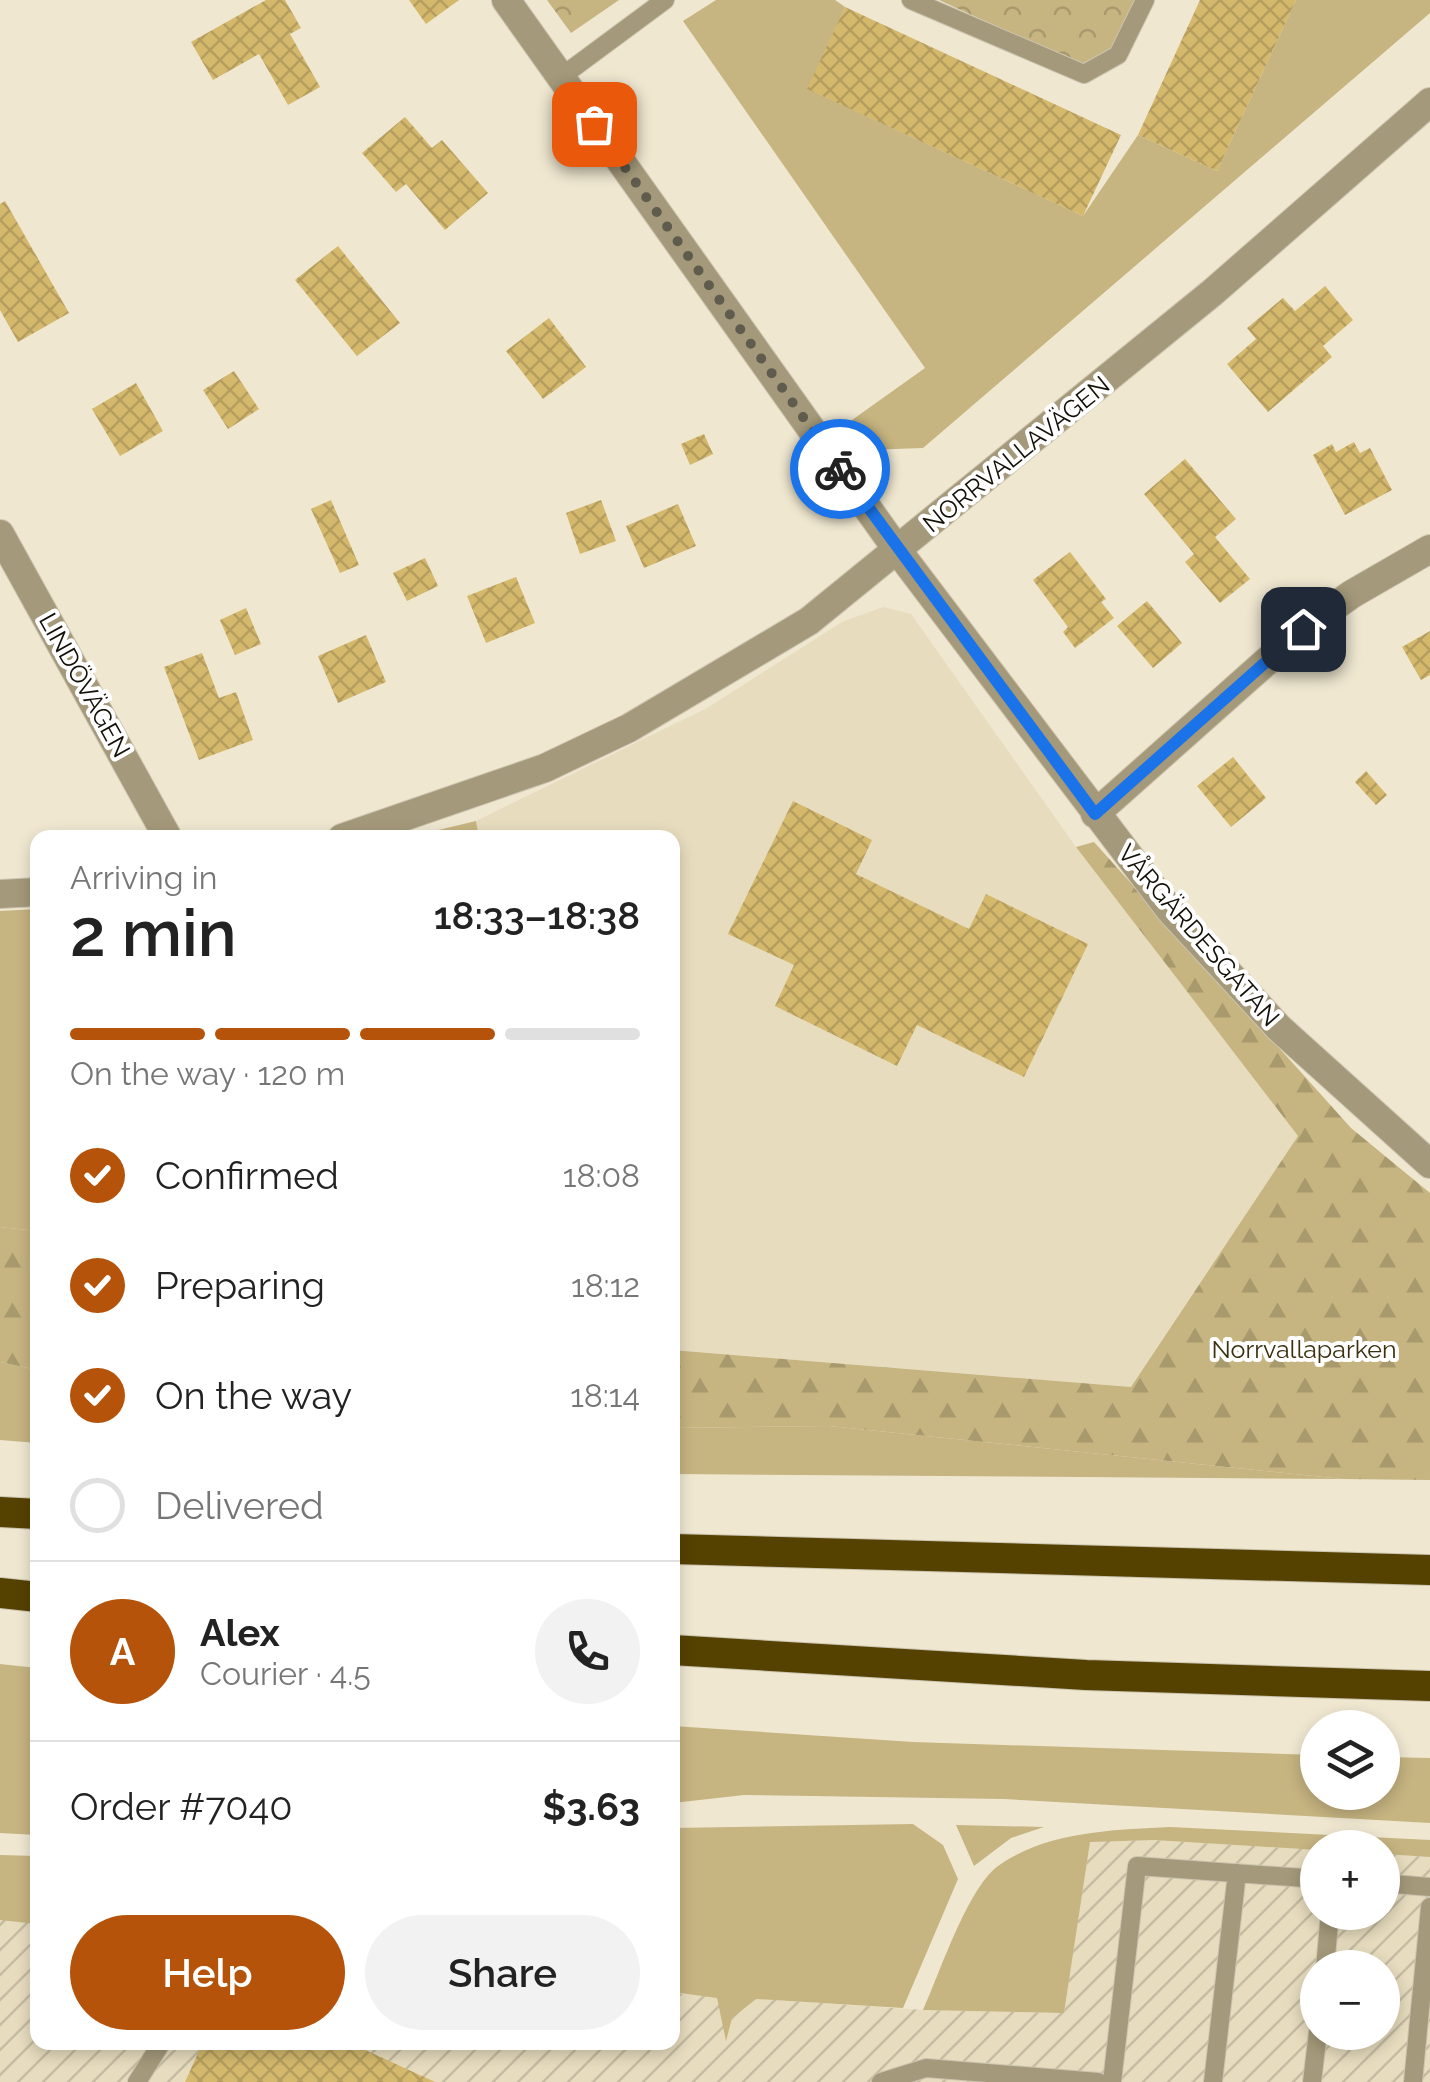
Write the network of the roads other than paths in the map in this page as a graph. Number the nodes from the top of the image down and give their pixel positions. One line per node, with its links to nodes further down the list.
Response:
1 (506, 0): 5 (street, VÅRGÄRDESGATAN)
2 (664, 0): 5 (lane)
3 (911, 0): 4 (lane)
4 (1145, 0)
5 (561, 77): 9 (street, VÅRGÄRDESGATAN)
6 (1430, 102): 9 (street, NORRVALLAVÄGEN)
7 (0, 534): 11 (street, LINDÖVÄGEN)
8 (1430, 549): 10 (street)
9 (898, 551): 10 (street, VÅRGÄRDESGATAN); 12 (street, NORRVALLAVÄGEN)
10 (1095, 814): 15 (street, VÅRGÄRDESGATAN)
11 (164, 830)
12 (365, 830)
13 (30, 892): 14 (street)
14 (0, 894)
15 (1430, 1164)
16 (0, 1512): 17 (highway)
17 (30, 1514)
18 (680, 1549): 19 (highway)
19 (1430, 1570)
20 (0, 1593): 21 (highway)
21 (30, 1596)
22 (680, 1651): 23 (highway)
23 (1430, 1686)
24 (1237, 1873): 25 (lane); 34 (lane); 35 (lane)
25 (1300, 1878)
26 (1400, 1885): 27 (lane)
27 (1430, 1887)
28 (1430, 1907): 37 (lane)
29 (157, 2050): 31 (lane)
30 (1316, 2050): 36 (lane)
31 (137, 2082)
32 (881, 2082): 33 (lane)
33 (1098, 2082)
34 (1112, 2082)
35 (1213, 2082)
36 (1312, 2082)
37 (1413, 2082)

